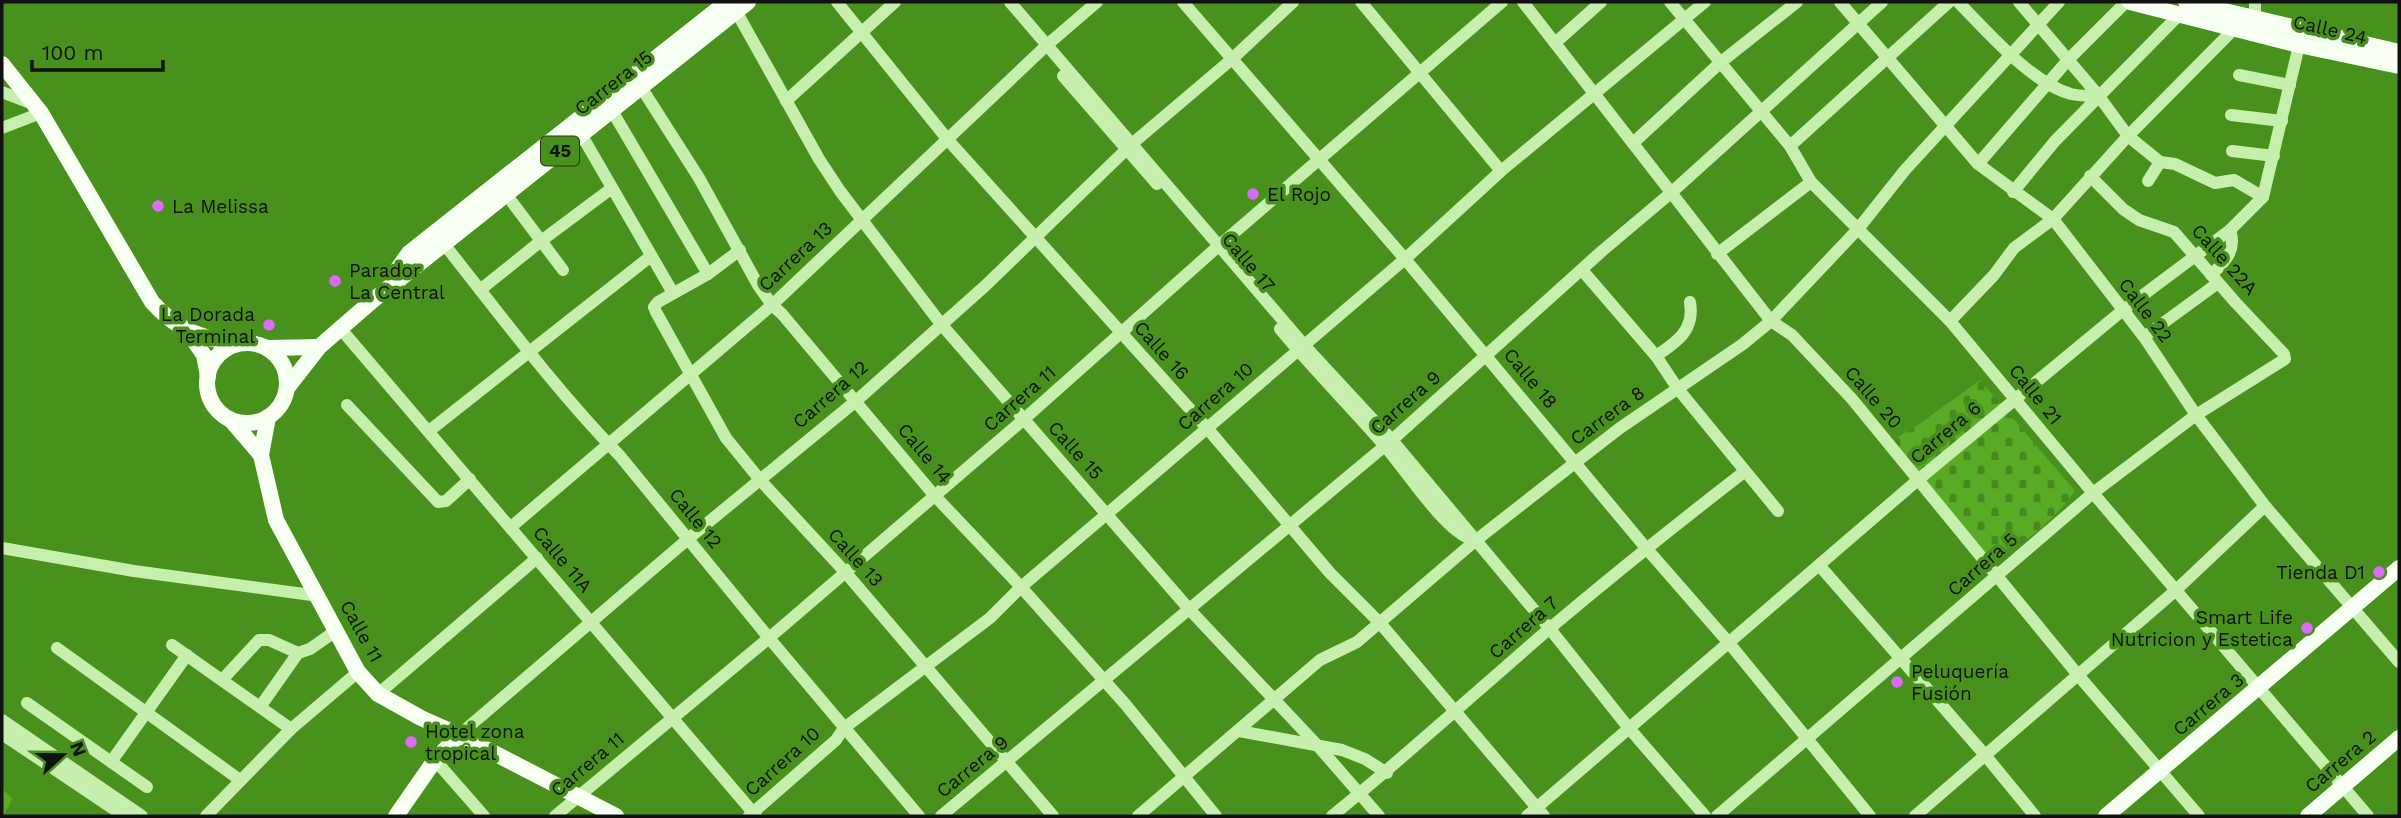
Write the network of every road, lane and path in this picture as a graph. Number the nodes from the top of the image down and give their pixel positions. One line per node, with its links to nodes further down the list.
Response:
1 (837, 2): 30 (street, Calle 16)
2 (895, 2): 30 (street)
3 (999, 2): 33 (street, Calle 17)
4 (1010, 2): 33 (street, Calle 17)
5 (1097, 2): 33 (street, Carrera 13)
6 (1182, 2): 37 (street, Calle 18)
7 (1293, 2): 37 (street, Carrera 12)
8 (1361, 2): 42 (street)
9 (1502, 2): 42 (street, Carrera 11)
10 (1523, 2): 32 (street, Calle 20)
11 (1601, 2): 32 (street)
12 (1670, 2): 25 (street, Calle 21)
13 (1705, 2): 25 (street, Carrera 10)
14 (1797, 2): 39 (street)
15 (1839, 2): 27 (street, Calle 22)
16 (1882, 2): 27 (street, Carrera 9)
17 (1949, 2): 36 (street)
18 (1958, 2): 35 (street)
19 (2019, 2): 28 (street)
20 (2059, 2): 28 (street, Carrera 8)
21 (2128, 2): 24 (main road, Calle 24); 38 (street)
22 (2255, 2): 26 (street)
23 (737, 5): 46 (main road, Carrera 15 / 45); 50 (street, Calle 15); 97 (main road, Carrera 15 / 45)
24 (2183, 8): 26 (main road, Calle 24); 29 (main road, Calle 24); 49 (street)
25 (1685, 19): 39 (street, Calle 21); 48 (street, Carrera 10)
26 (2255, 19): 31 (main road, Calle 24)
27 (1857, 24): 36 (street, Calle 22); 53 (street, Carrera 9)
28 (2038, 24): 35 (street, Carrera 8); 38 (street)
29 (2235, 28): 31 (main road, Calle 24); 59 (street)
30 (861, 31): 50 (street); 60 (street, Calle 16)
31 (2301, 37): 34 (main road, Calle 24); 41 (main road, Calle 24); 45 (street, Carrera 6)
32 (1555, 43): 48 (street, Calle 20)
33 (1044, 48): 60 (street, Carrera 13); 62 (street, Calle 17)
34 (2399, 52)
35 (2011, 54): 44 (street); 56 (street, Carrera 8)
36 (1886, 58): 56 (street, Calle 22); 63 (street)
37 (1232, 59): 62 (street, Carrera 12); 66 (street, Calle 18)
38 (2068, 60): 44 (street); 49 (street)
39 (1721, 62): 53 (street, Calle 21); 61 (street)
40 (2, 64): 51 (main road)
41 (2399, 66)
42 (1421, 72): 66 (street, Carrera 11); 69 (street)
43 (2239, 75): 45 (street)
44 (2047, 83): 49 (street); 68 (street)
45 (2290, 85): 55 (street, Carrera 6)
46 (641, 87): 52 (main road, Carrera 15 / 45); 86 (street, Calle 14)
47 (2, 92): 51 (street)
48 (1595, 94): 61 (street, Calle 20); 69 (street, Carrera 10)
49 (2098, 95): 59 (street); 75 (street)
50 (786, 101): 79 (street, Calle 15)
51 (37, 108): 57 (street); 105 (main road)
52 (611, 109): 58 (main road, Carrera 15 / 45); 93 (street)
53 (1760, 112): 63 (street, Calle 21); 74 (street, Carrera 9)
54 (2231, 115): 55 (street)
55 (2282, 121): 65 (street, Carrera 6)
56 (1946, 125): 68 (street, Calle 22); 80 (street, Carrera 8)
57 (2, 128)
58 (581, 134): 73 (street); 76 (main road, Carrera 15 / 45)
59 (2127, 136): 67 (street); 70 (street)
60 (948, 139): 79 (street, Carrera 13); 82 (street, Calle 16)
61 (1633, 143): 74 (street, Calle 20)
62 (1130, 146): 82 (street, Carrera 12); 85 (street, Calle 17)
63 (1790, 146): 72 (street, Calle 21)
64 (2232, 151): 65 (street)
65 (2274, 156): 77 (street, Carrera 6)
66 (1319, 159): 85 (street, Carrera 11); 90 (street, Calle 18)
67 (2160, 162): 71 (street); 77 (street)
68 (1978, 164): 75 (street, Calle 22)
69 (1501, 171): 90 (street, Carrera 10)
70 (2090, 176): 78 (street); 89 (street, Calle 22A)
71 (2148, 181)
72 (1811, 182): 80 (street, Calle 21); 87 (street)
73 (612, 188): 83 (street); 88 (street)
74 (1672, 192): 87 (street, Calle 20); 91 (street, Carrera 9)
75 (2013, 192): 78 (street, Calle 22)
76 (506, 194): 83 (street); 84 (main road, Carrera 15 / 45)
77 (2263, 197): 81 (street, Carrera 6)
78 (2053, 219): 100 (street, Calle 22); 102 (street)
79 (861, 221): 99 (street, Carrera 13); 103 (street, Calle 15)
80 (1858, 229): 101 (street, Carrera 8); 102 (street, Calle 21)
81 (2230, 230): 89 (street, Carrera 6); 94 (street)
82 (1035, 237): 103 (street, Carrera 12); 106 (street, Calle 16)
83 (541, 241): 92 (street); 95 (street)
84 (444, 244): 95 (street, Calle 12); 97 (main road, Carrera 15 / 45)
85 (1217, 247): 106 (street, Carrera 11); 110 (street, Calle 17)
86 (740, 250): 93 (street); 99 (street, Calle 14)
87 (1717, 254): 101 (street, Calle 20)
88 (651, 256): 96 (street); 112 (street)
89 (2196, 256): 94 (street, Calle 22A); 100 (street, Carrera 6)
90 (1405, 259): 110 (street, Carrera 10); 113 (street, Calle 18)
91 (1581, 270): 113 (street, Carrera 9); 114 (street)
92 (563, 271)
93 (708, 274): 96 (street)
94 (2214, 279): 107 (street); 115 (street, Calle 22A)
95 (480, 290): 112 (street, Calle 12)
96 (673, 293): 116 (street, Calle 13)
97 (372, 301): 104 (main road, Carrera 15 / 45)
98 (1690, 302): 114 (street)
99 (772, 304): 116 (street, Carrera 13); 121 (street, Calle 14)
100 (2123, 310): 107 (street, Calle 22); 120 (street, Carrera 6)
101 (1771, 321): 119 (street, Carrera 8); 134 (street, Calle 20)
102 (1950, 321): 120 (street, Calle 21)
103 (941, 324): 121 (street, Carrera 12); 126 (street, Calle 15)
104 (340, 328): 109 (main road, Carrera 15 / 45); 128 (street, Calle 11A)
105 (188, 332): 108 (main road); 117 (main road)
106 (1120, 333): 126 (street, Carrera 11); 127 (street, Calle 16)
107 (2144, 337): 123 (street, Calle 22)
108 (234, 345): 111 (main road); 117 (main road)
109 (318, 347): 111 (main road); 118 (main road, Carrera 15 / 45)
110 (1301, 347): 127 (street, Carrera 10); 129 (street, Calle 17)
111 (267, 348): 118 (main road)
112 (528, 351): 128 (street); 130 (street, Calle 12)
113 (1487, 356): 129 (street, Carrera 9); 132 (street, Calle 18)
114 (1656, 356): 119 (street)
115 (2285, 359): 123 (street, Carrera 5)
116 (692, 374): 130 (street, Carrera 13); 136 (street, Calle 13)
117 (208, 376): 125 (main road)
118 (287, 388): 124 (main road, 45)
119 (1678, 389): 132 (street, Carrera 8); 133 (street)
120 (2015, 399): 134 (street, Carrera 6); 137 (street, Calle 21)
121 (856, 401): 136 (street, Carrera 12); 138 (street, Calle 14)
122 (347, 405): 135 (street)
123 (2196, 415): 137 (street, Carrera 5); 139 (street, Calle 22)
124 (268, 417): 125 (main road); 131 (main road, Calle 11)
125 (230, 419): 131 (main road, Calle 11)
126 (1023, 420): 138 (street, Carrera 11); 141 (street, Calle 15)
127 (1207, 428): 141 (street, Carrera 10); 142 (street, Calle 16)
128 (429, 430): 135 (street, Calle 11A)
129 (1388, 443): 142 (street, Carrera 9); 145 (street, Calle 17)
130 (609, 444): 143 (street, Carrera 13); 144 (street, Calle 12)
131 (261, 455): 155 (main road, Calle 11)
132 (1576, 462): 145 (street, Carrera 8); 147 (street, Calle 18)
133 (1744, 472): 140 (street); 147 (street, Carrera 7)
134 (1919, 479): 149 (street, Carrera 6); 152 (street, Calle 20)
135 (470, 480): 143 (street, Calle 11A)
136 (761, 481): 144 (street, Carrera 12); 151 (street, Calle 13)
137 (2092, 494): 152 (street, Carrera 5); 154 (street, Calle 21)
138 (934, 495): 151 (street, Carrera 11); 153 (street, Calle 14)
139 (2265, 506): 154 (street); 156 (street, Calle 22)
140 (1777, 511)
141 (1108, 513): 153 (street, Carrera 10); 157 (street, Calle 15)
142 (1288, 524): 157 (street, Carrera 9); 159 (street, Calle 16)
143 (511, 527): 148 (street, Calle 11A)
144 (688, 539): 158 (street, Carrera 12); 162 (street, Calle 12)
145 (1475, 541): 159 (street, Carrera 8); 160 (street, Calle 17)
146 (2, 548): 155 (street)
147 (1646, 548): 160 (street, Carrera 7); 163 (street, Calle 18)
148 (537, 558): 158 (street, Calle 11A); 176 (street)
149 (1819, 565): 163 (street, Carrera 6); 168 (street)
150 (2399, 568): 156 (main road, Carrera 3)
151 (846, 573): 162 (street, Carrera 11); 170 (street, Calle 13)
152 (1998, 576): 168 (street, Carrera 5); 172 (street, Calle 20)
153 (1021, 587): 170 (street, Carrera 10); 174 (street, Calle 14)
154 (2175, 590): 172 (street); 175 (street, Calle 21)
155 (319, 596): 161 (main road, Calle 11)
156 (2351, 608): 169 (street, Calle 22); 175 (main road, Carrera 3)
157 (1189, 609): 174 (street, Carrera 9); 177 (street, Calle 15)
158 (592, 622): 182 (street, Calle 11A); 189 (street, Carrera 12)
159 (1380, 623): 177 (street, Carrera 8); 180 (street, Calle 16)
160 (1550, 629): 180 (street, Carrera 7); 184 (street, Calle 17)
161 (337, 630): 166 (street); 171 (main road, Calle 11)
162 (769, 638): 182 (street, Carrera 11); 185 (street, Calle 12)
163 (1729, 643): 184 (street, Carrera 6); 191 (street, Calle 18)
164 (172, 645): 167 (street)
165 (57, 648): 181 (street)
166 (298, 653): 173 (street); 179 (street)
167 (187, 655): 173 (street); 181 (street)
168 (1902, 658): 191 (street, Carrera 5); 193 (street)
169 (2399, 662)
170 (924, 666): 185 (street, Carrera 10); 196 (street, Calle 13)
171 (358, 672): 176 (main road, Calle 11); 186 (street)
172 (2078, 675): 193 (street); 197 (street, Calle 20)
173 (222, 680): 179 (street)
174 (1104, 681): 196 (street, Carrera 9); 199 (street, Calle 14)
175 (2259, 689): 197 (main road, Carrera 3); 202 (street, Calle 21)
176 (379, 694): 189 (main road, Calle 11)
177 (1273, 701): 187 (street, Carrera 8); 192 (street, Calle 15)
178 (27, 703): 195 (street)
179 (260, 707): 186 (street)
180 (1455, 711): 198 (street, Carrera 7); 205 (street, Calle 16)
181 (146, 712): 195 (street); 200 (street)
182 (673, 717): 204 (street, Carrera 11); 206 (street, Calle 11A)
183 (2, 720): 208 (street)
184 (1628, 727): 205 (street, Carrera 6); 222 (street, Calle 17)
185 (844, 728): 206 (street, Carrera 10); 214 (street, Calle 12)
186 (291, 729): 200 (street)
187 (1239, 731): 192 (street); 199 (street, Carrera 8)
188 (2, 734): 207 (street)
189 (459, 735): 194 (main road, Carrera 12); 204 (main road, Calle 11)
190 (2399, 738): 202 (main road, Carrera 2)
191 (1808, 739): 223 (street, Carrera 5); 224 (street, Calle 18)
192 (1318, 746): 198 (street); 203 (street, Calle 15)
193 (1985, 755): 225 (street); 226 (street)
194 (435, 760): 210 (main road, Carrera 12); 211 (street)
195 (111, 762): 201 (street)
196 (1006, 763): 215 (street, Carrera 9); 216 (street, Calle 13)
197 (2160, 770): 227 (main road, Carrera 3); 228 (street, Calle 20)
198 (1387, 773): 203 (street, Carrera 7)
199 (1184, 777): 217 (street, Carrera 8); 218 (street, Calle 14)
200 (240, 780): 209 (street)
201 (147, 787)
202 (2343, 787): 229 (main road, Carrera 2); 230 (street, Calle 21)
203 (1360, 793): 219 (street, Carrera 7); 220 (street, Calle 15)
204 (578, 796): 212 (street, Carrera 11); 213 (main road, Calle 11)
205 (1541, 812): 221 (street, Carrera 6)
206 (753, 815)
207 (124, 816)
208 (142, 816)
209 (206, 816)
210 (396, 816)
211 (484, 816)
212 (555, 816)
213 (616, 816)
214 (919, 816)
215 (941, 816)
216 (1053, 816)
217 (1138, 816)
218 (1216, 816)
219 (1332, 816)
220 (1379, 816)
221 (1527, 816)
222 (1705, 816)
223 (1717, 816)
224 (1870, 816)
225 (1915, 816)
226 (2035, 816)
227 (2106, 816)
228 (2199, 816)
229 (2308, 816)
230 (2368, 816)

